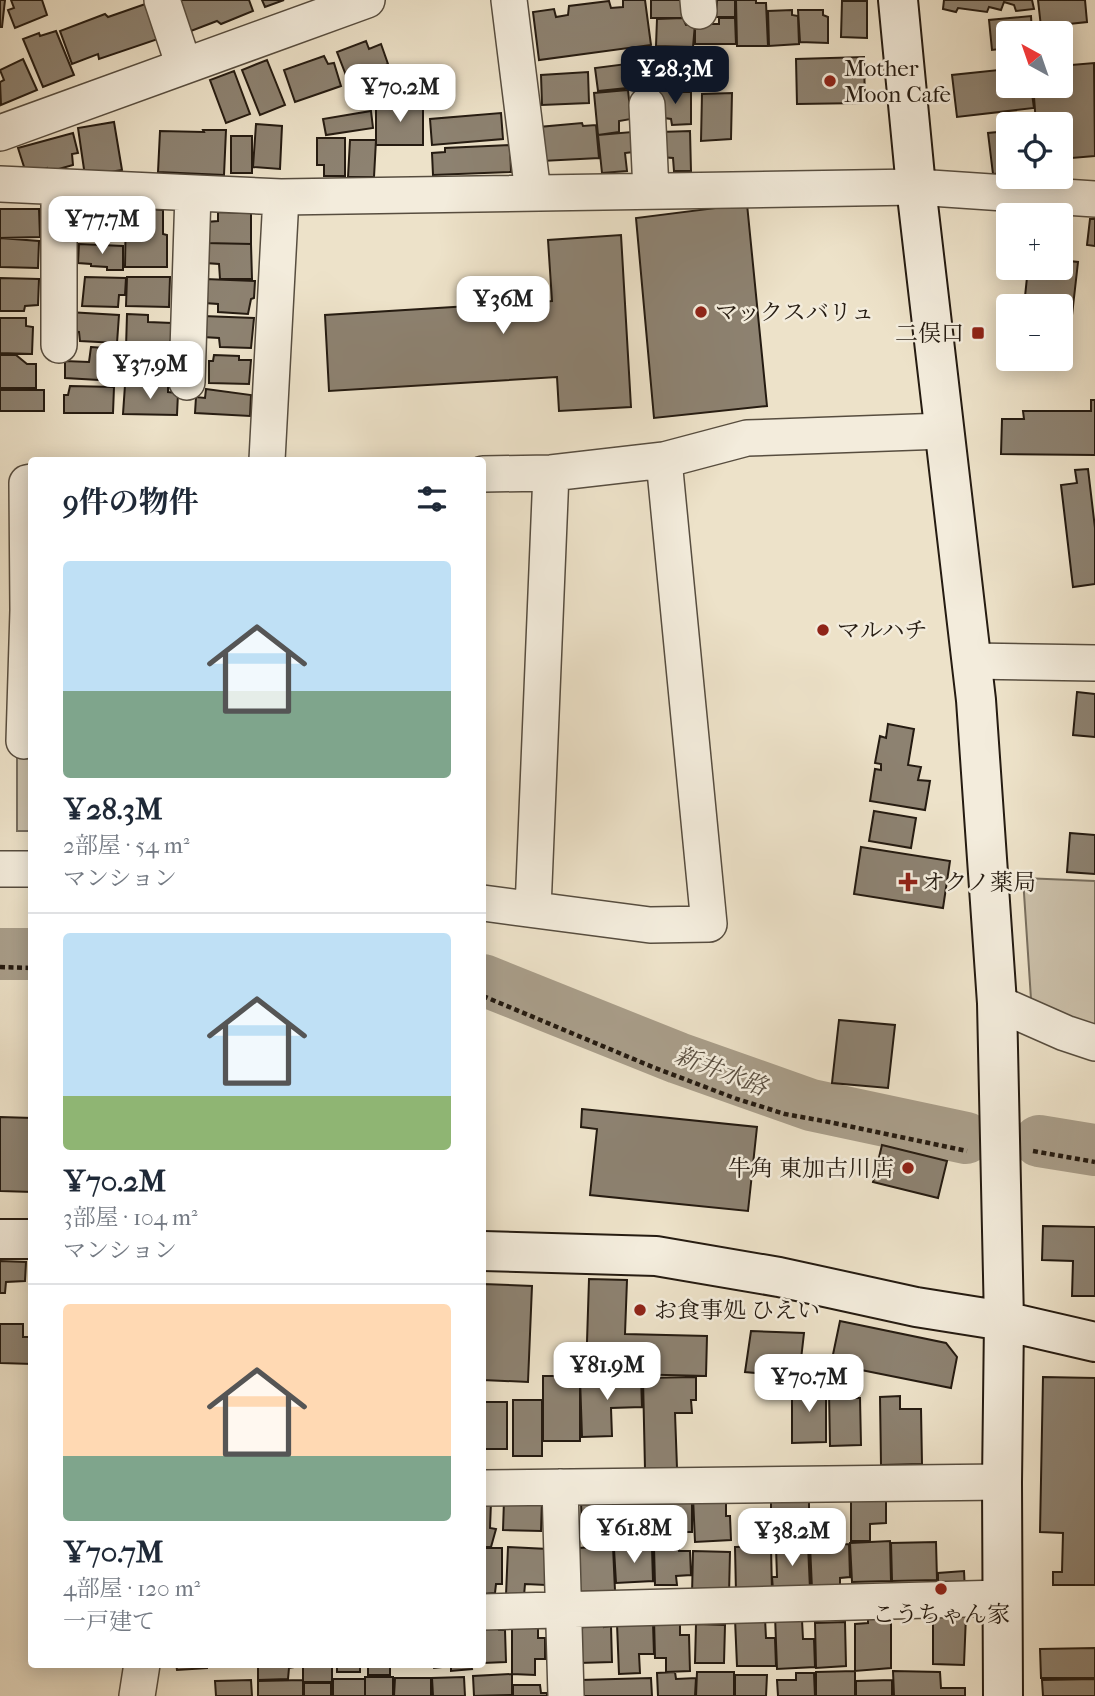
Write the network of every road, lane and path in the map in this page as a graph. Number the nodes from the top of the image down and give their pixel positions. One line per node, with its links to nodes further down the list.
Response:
1 (162, 0): 6 (street)
2 (367, 0): 5 (street)
3 (509, 0): 14 (street)
4 (898, 0): 11 (street)
5 (329, 6): 6 (street)
6 (184, 66): 8 (street)
7 (647, 105): 12 (street)
8 (0, 132)
9 (0, 184): 10 (street)
10 (59, 187): 13 (street); 17 (street)
11 (916, 187): 12 (street); 16 (street); 19 (street)
12 (651, 191): 14 (street)
13 (193, 193): 15 (street); 18 (street)
14 (533, 193): 15 (street)
15 (281, 197): 20 (street)
16 (1095, 199)
17 (59, 345)
18 (187, 382)
19 (944, 431): 21 (street); 27 (street)
20 (267, 457)
21 (664, 460): 22 (street); 33 (street)
22 (551, 473): 23 (street); 33 (street)
23 (486, 474)
24 (28, 482): 25 (street)
25 (28, 525)
26 (28, 634): 29 (street)
27 (971, 662): 28 (street); 37 (street)
28 (1095, 663)
29 (19, 741)
30 (0, 869): 31 (street)
31 (28, 869)
32 (486, 903): 33 (street)
33 (533, 909)
34 (0, 967): 35 (path)
35 (28, 968)
36 (486, 997): 39 (path)
37 (997, 1003): 38 (street); 39 (street)
38 (1095, 1043)
39 (1001, 1142): 40 (path); 44 (street)
40 (1095, 1163)
41 (0, 1239): 42 (street)
42 (28, 1240)
43 (486, 1251): 44 (street)
44 (1004, 1321): 45 (street); 46 (street)
45 (1095, 1342)
46 (1002, 1482): 47 (street); 49 (street)
47 (560, 1487): 48 (street); 50 (street)
48 (486, 1488)
49 (1002, 1598): 50 (street); 55 (street)
50 (564, 1610): 51 (street); 54 (street)
51 (486, 1612)
52 (141, 1668): 53 (street)
53 (137, 1696)
54 (566, 1696)
55 (1003, 1696)

